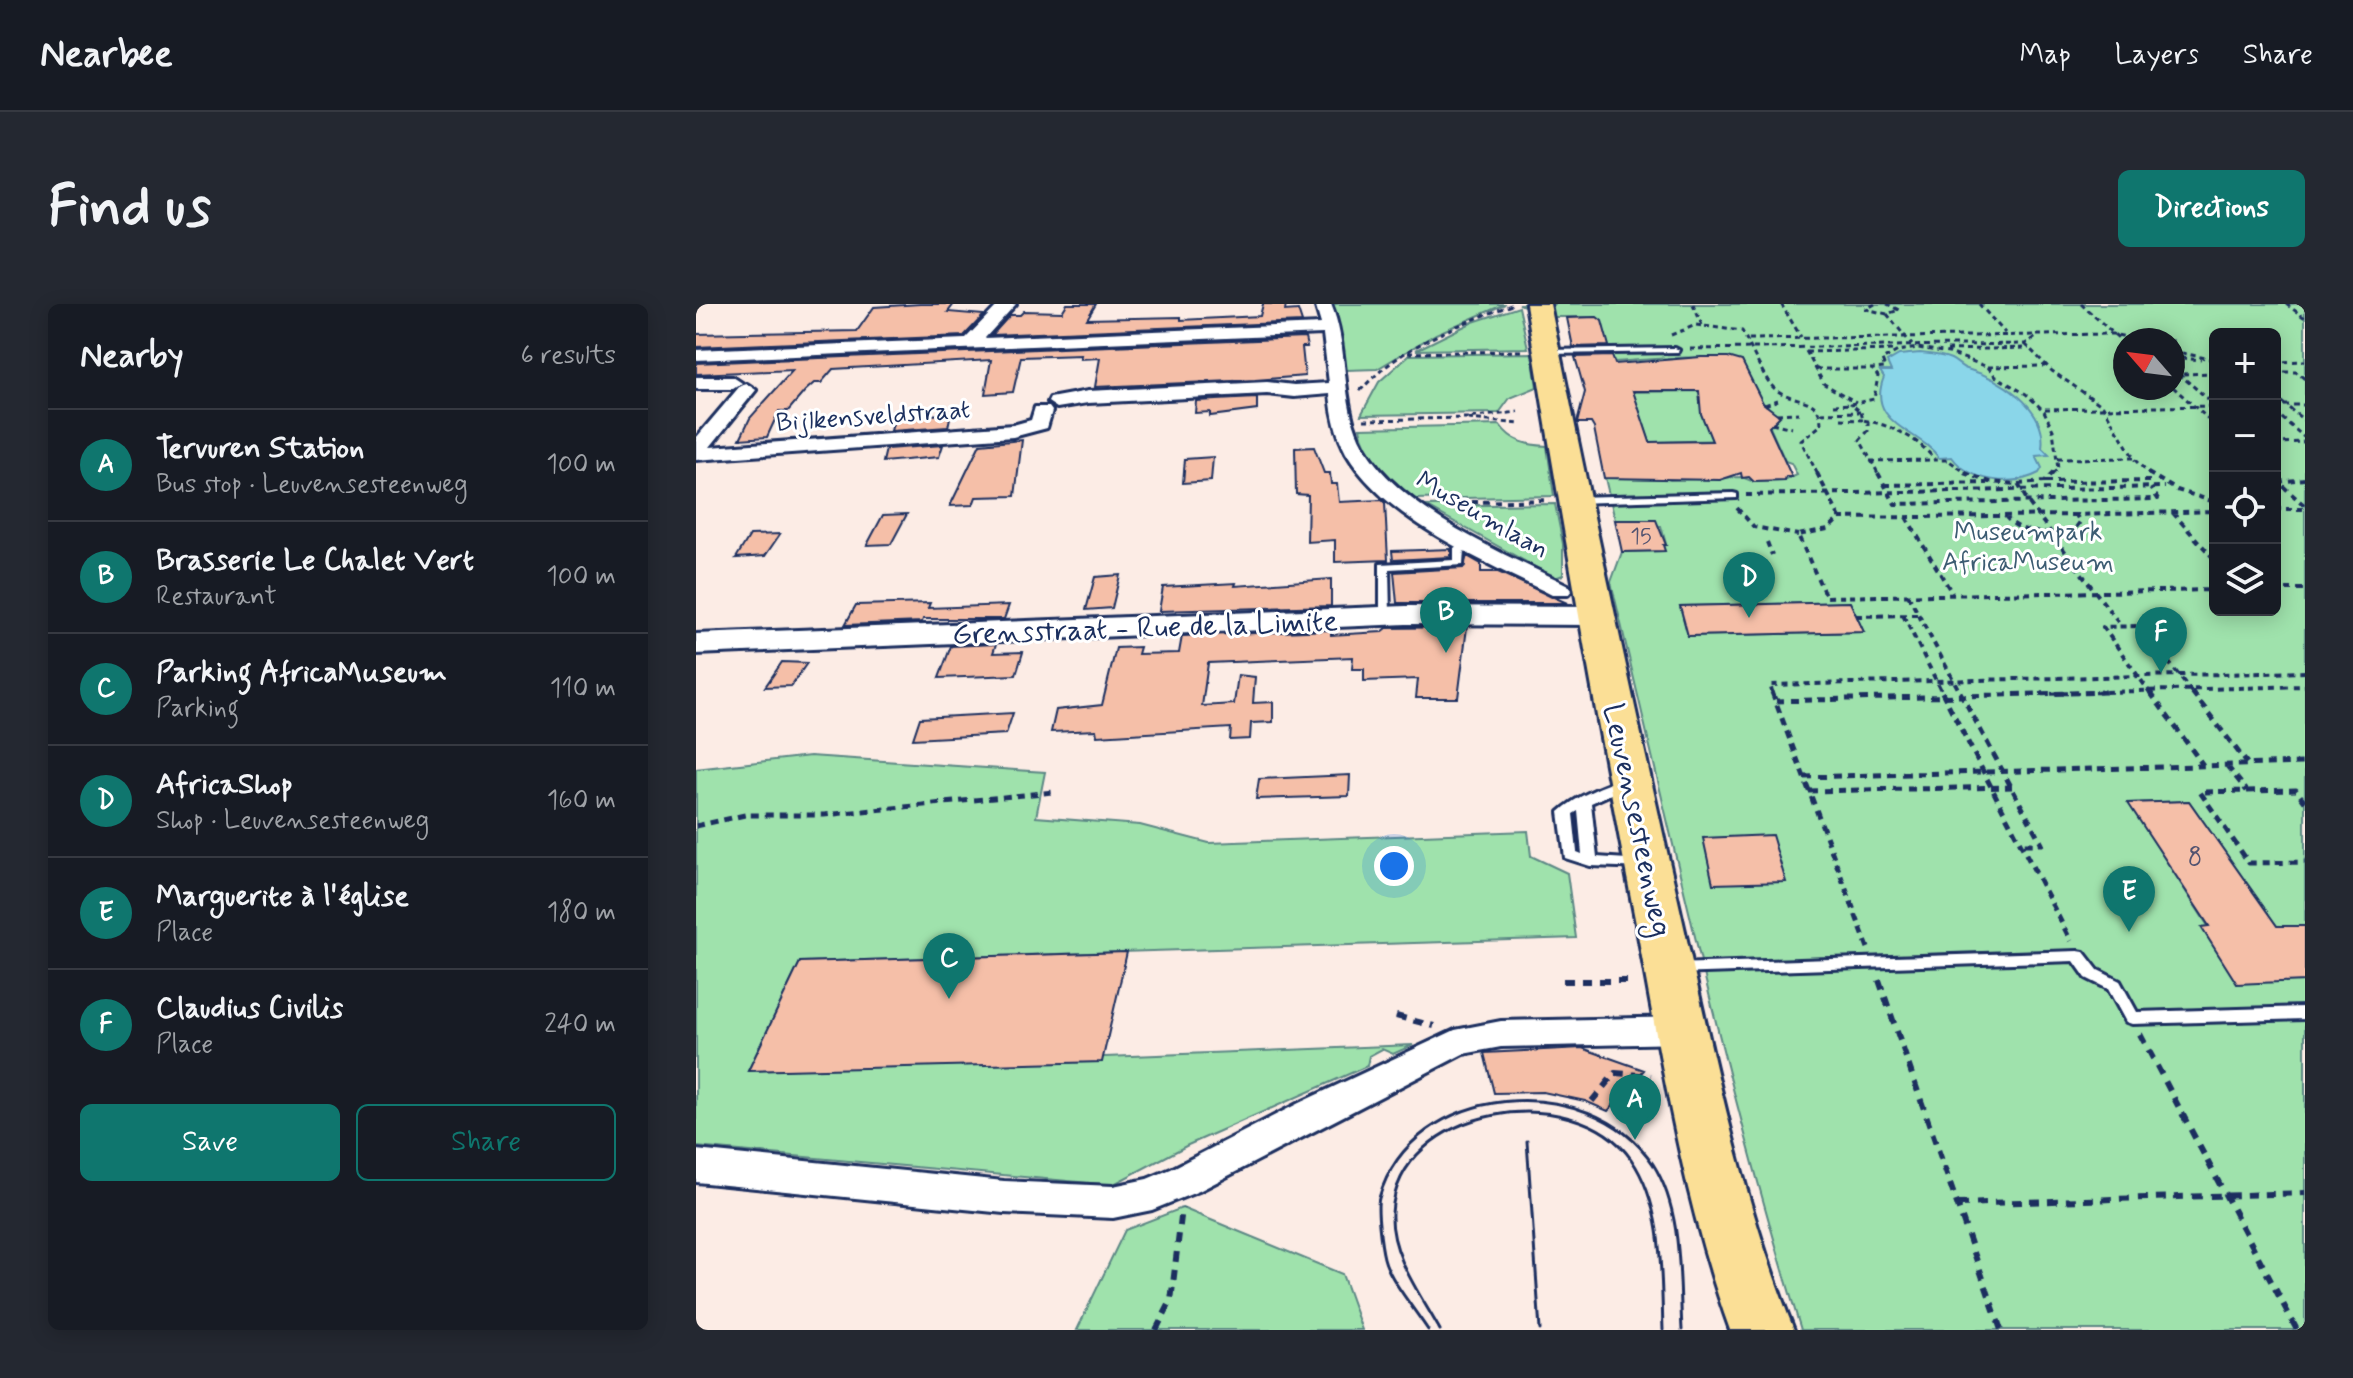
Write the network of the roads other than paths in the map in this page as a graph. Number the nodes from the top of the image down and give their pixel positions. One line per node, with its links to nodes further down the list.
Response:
1 (1008, 304): 5 (street)
2 (1323, 304): 4 (street, Museumlaan)
3 (1538, 304): 7 (main road, Leuvensesteenweg)
4 (1330, 329): 5 (street); 10 (street, Museumlaan)
5 (971, 343): 8 (street)
6 (1675, 350): 7 (lane)
7 (1547, 352): 13 (main road, Leuvensesteenweg)
8 (696, 355)
9 (696, 383): 11 (street, Bijlkensveldstraat)
10 (1337, 385): 11 (street, Bijlkensveldstraat); 14 (street, Museumlaan)
11 (696, 453)
12 (1733, 496): 13 (lane)
13 (1574, 500): 15 (main road, Leuvensesteenweg)
14 (1467, 542): 15 (street, Museumlaan); 16 (lane)
15 (1577, 603): 16 (street, Grensstraat - Rue de la Limite); 18 (main road, Leuvensesteenweg)
16 (1384, 616): 17 (street, Grensstraat - Rue de la Limite)
17 (696, 644)
18 (1630, 780): 19 (main road, Leuvensesteenweg); 19 (lane)
19 (1648, 865): 20 (main road, Leuvensesteenweg)
20 (1651, 975): 21 (lane); 22 (main road, Leuvensesteenweg)
21 (2305, 1013)
22 (1688, 1054): 23 (street); 24 (main road, Leuvensesteenweg)
23 (696, 1166)
24 (1762, 1330)

